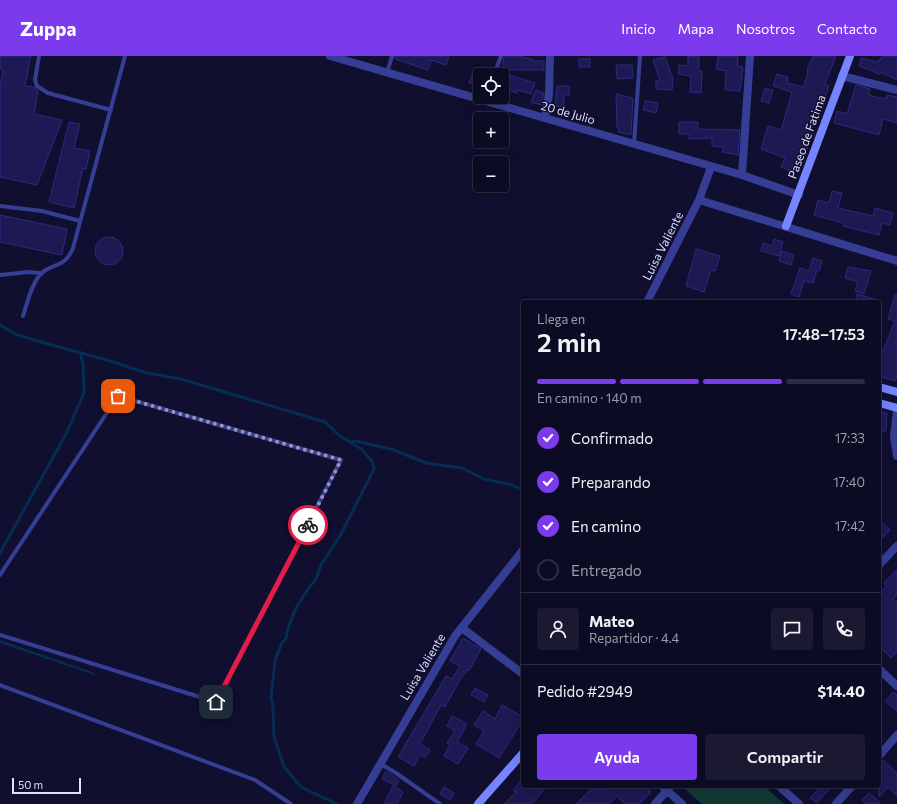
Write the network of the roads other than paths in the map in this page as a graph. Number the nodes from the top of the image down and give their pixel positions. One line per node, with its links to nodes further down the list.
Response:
1 (39, 56): 16 (lane)
2 (124, 56): 16 (lane)
3 (330, 56): 11 (street, 20 de Julio)
4 (392, 56): 11 (lane)
5 (501, 56): 10 (lane)
6 (550, 56): 17 (street)
7 (640, 56): 18 (lane)
8 (750, 56): 20 (street)
9 (850, 56): 12 (street, Paseo de Fatima)
10 (497, 68)
11 (387, 73): 14 (street, 20 de Julio)
12 (842, 76): 13 (street); 21 (street, Paseo de Fatima)
13 (897, 90)
14 (473, 96)
15 (501, 104): 17 (street, 20 de Julio)
16 (111, 110): 24 (lane)
17 (545, 118): 18 (street, 20 de Julio)
18 (634, 144): 19 (street, 20 de Julio)
19 (711, 167): 20 (street, 20 de Julio); 22 (street, Luisa Valiente)
20 (742, 176): 21 (street, 20 de Julio)
21 (799, 195): 25 (street, Paseo de Fatima)
22 (699, 200): 25 (street); 29 (street, Luisa Valiente)
23 (0, 206): 24 (lane)
24 (80, 221): 27 (lane)
25 (786, 226): 26 (street)
26 (897, 261)
27 (40, 273): 28 (lane); 30 (lane)
28 (0, 275)
29 (648, 300)
30 (23, 316)
31 (881, 388): 32 (street)
32 (897, 392)
33 (881, 404): 34 (street)
34 (897, 409): 35 (street)
35 (897, 456)
36 (897, 546): 38 (street)
37 (521, 553): 40 (street, Luisa Valiente)
38 (881, 563)
39 (0, 575): 41 (lane)
40 (462, 628): 43 (street); 49 (street, Luisa Valiente)
41 (0, 635)
42 (881, 671): 45 (street)
43 (521, 672)
44 (0, 685): 53 (lane)
45 (897, 686)
46 (897, 735): 47 (street)
47 (881, 754)
48 (521, 755): 56 (street)
49 (380, 764): 54 (street, Luisa Valiente); 55 (lane)
50 (667, 788): 57 (street); 58 (street)
51 (781, 788): 59 (street)
52 (850, 788): 60 (street)
53 (291, 804)
54 (357, 804)
55 (440, 804)
56 (478, 804)
57 (655, 804)
58 (682, 804)
59 (799, 804)
60 (836, 804)

